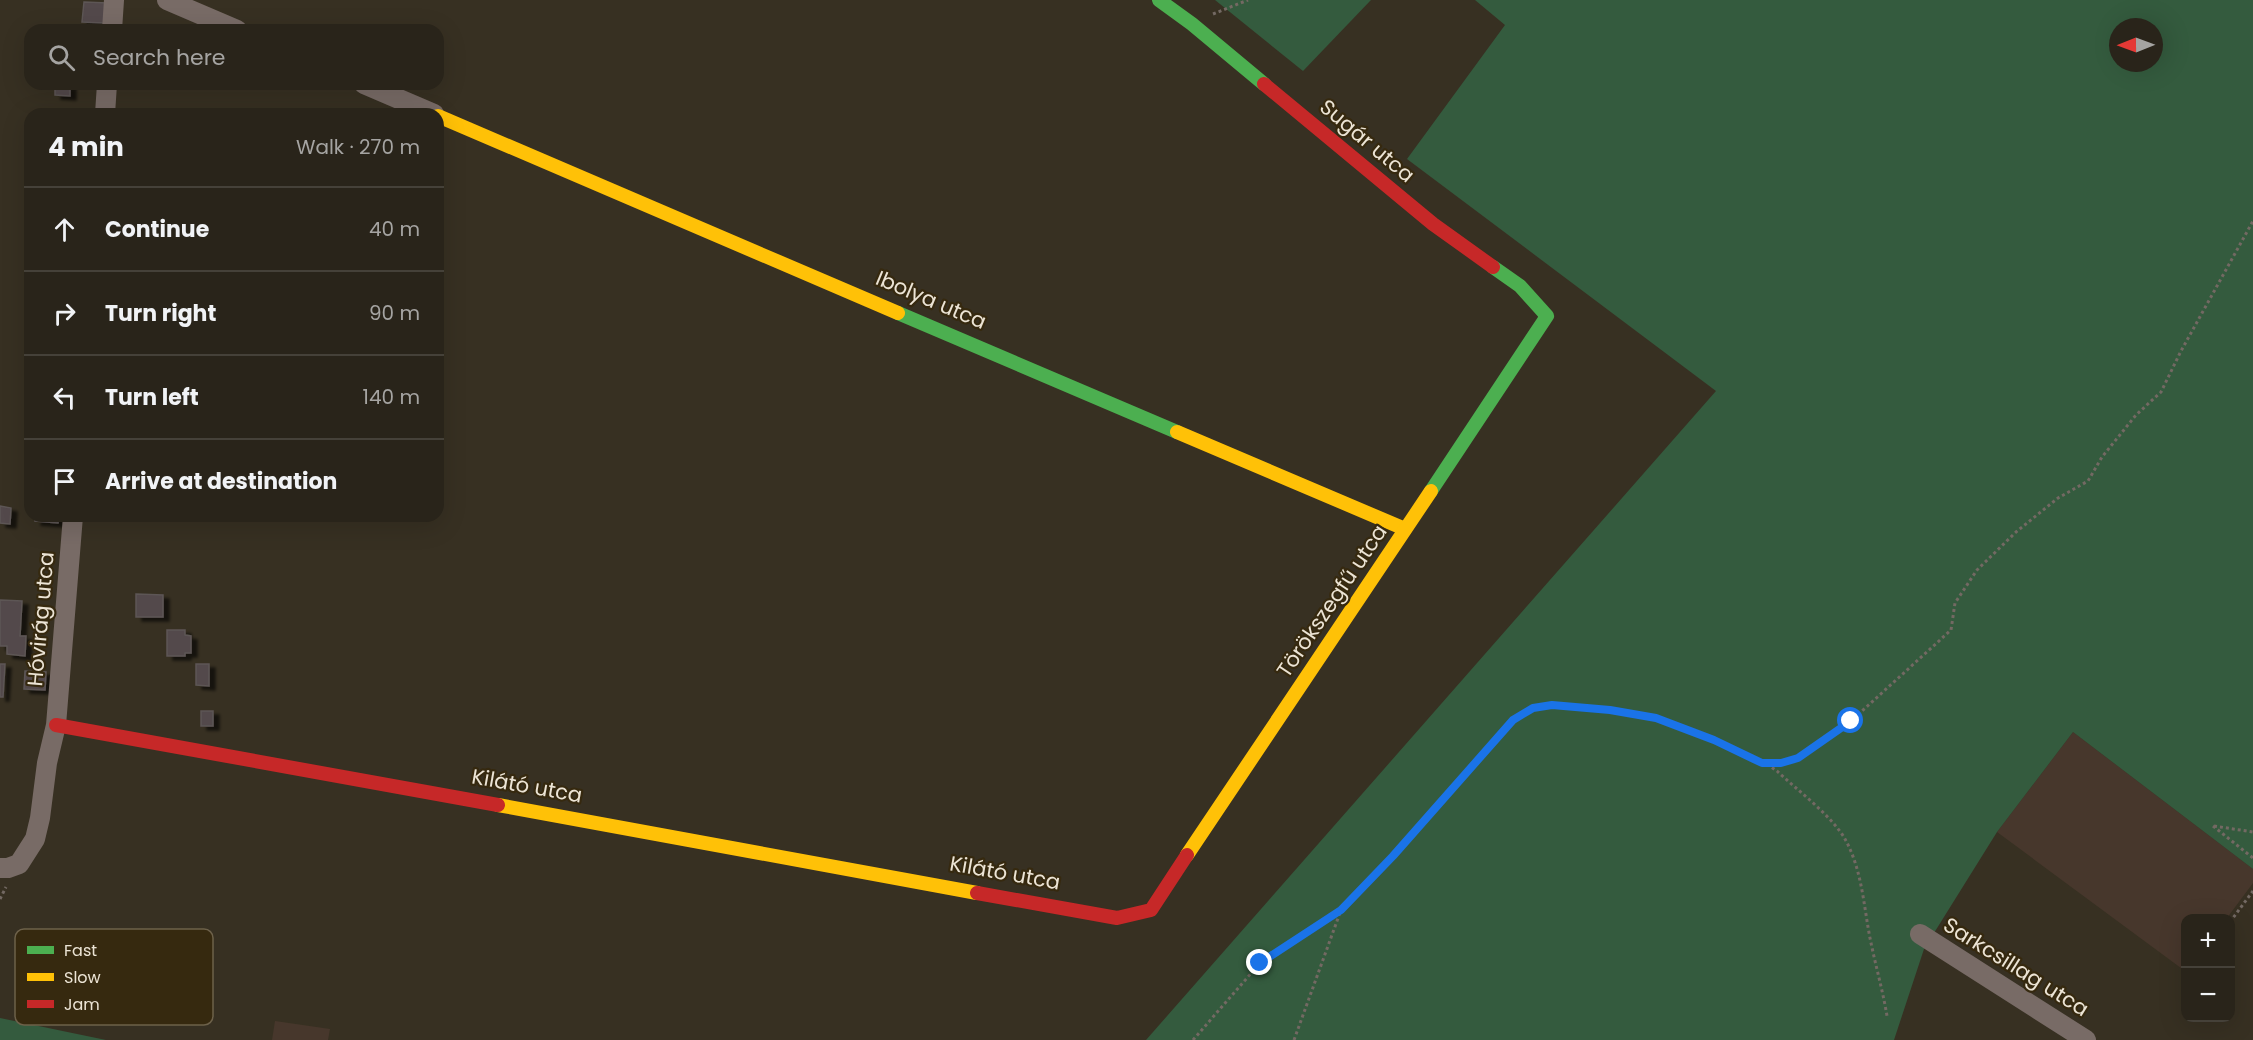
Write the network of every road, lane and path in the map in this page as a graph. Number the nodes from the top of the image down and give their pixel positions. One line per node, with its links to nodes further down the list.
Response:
1 (114, 0): 5 (street)
2 (167, 0): 6 (street)
3 (1159, 0): 7 (street, Sugár utca)
4 (1248, 0): 7 (path)
5 (112, 24)
6 (223, 24)
7 (1192, 24): 14 (street, Sugár utca)
8 (107, 90): 10 (street)
9 (378, 90): 11 (street, Ibolya utca)
10 (105, 108)
11 (420, 108)
12 (444, 118): 16 (street, Ibolya utca)
13 (2253, 221): 18 (path)
14 (1547, 316): 16 (street, Törökszegfű utca)
15 (73, 522): 17 (street, Hóvirág utca)
16 (1405, 529): 23 (street, Törökszegfű utca)
17 (56, 725): 21 (street); 23 (street, Kilátó utca)
18 (1765, 763): 24 (path); 27 (path)
19 (2253, 832): 20 (path)
20 (2253, 858)
21 (0, 868)
22 (2253, 891): 25 (path)
23 (1151, 910)
24 (1341, 910): 28 (path); 29 (path)
25 (2235, 915)
26 (1920, 934): 30 (street, Sarkcsillag utca)
27 (1887, 1016)
28 (1193, 1040)
29 (1294, 1040)
30 (2086, 1040)

